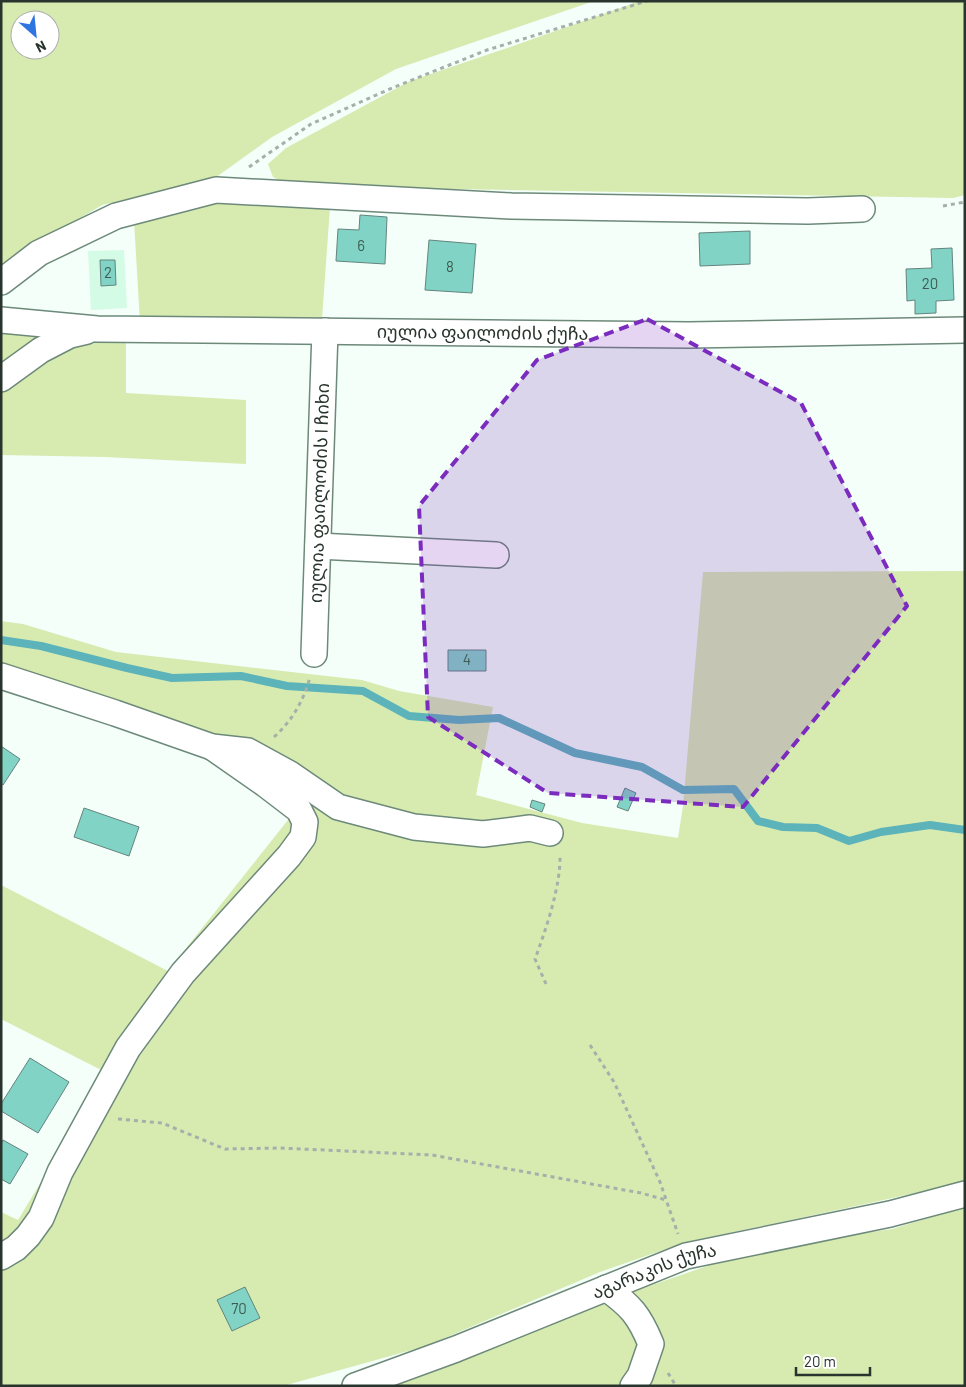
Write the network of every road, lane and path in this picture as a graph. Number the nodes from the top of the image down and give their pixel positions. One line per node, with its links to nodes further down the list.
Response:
1 (647, 1): 2 (path)
2 (248, 168)
3 (965, 202): 4 (path)
4 (943, 206)
5 (862, 209): 6 (street)
6 (1, 282)
7 (1, 320): 8 (street, იულია ფაილოძის ქუჩა)
8 (97, 329): 10 (street, იულია ფაილოძის ქუჩა); 11 (street)
9 (965, 330): 10 (street, იულია ფაილოძის ქუჩა)
10 (325, 331): 12 (street, იულია ფაილოძის I ჩიხი)
11 (1, 379)
12 (318, 546): 13 (street); 14 (street, იულია ფაილოძის I ჩიხი)
13 (496, 555)
14 (314, 654): 17 (path)
15 (1, 676): 16 (street)
16 (212, 747): 17 (street); 21 (street)
17 (248, 751): 18 (street)
18 (550, 833): 19 (path)
19 (546, 984)
20 (590, 1045): 23 (path)
21 (78, 1141): 23 (path); 25 (street)
22 (965, 1194): 24 (street, აგარაკის ქუჩა)
23 (666, 1200): 24 (path)
24 (686, 1256): 26 (street, აგარაკის ქუჩა)
25 (1, 1257)
26 (606, 1288): 27 (street, აგარაკის ქუჩა); 28 (street)
27 (355, 1386)
28 (633, 1386)

